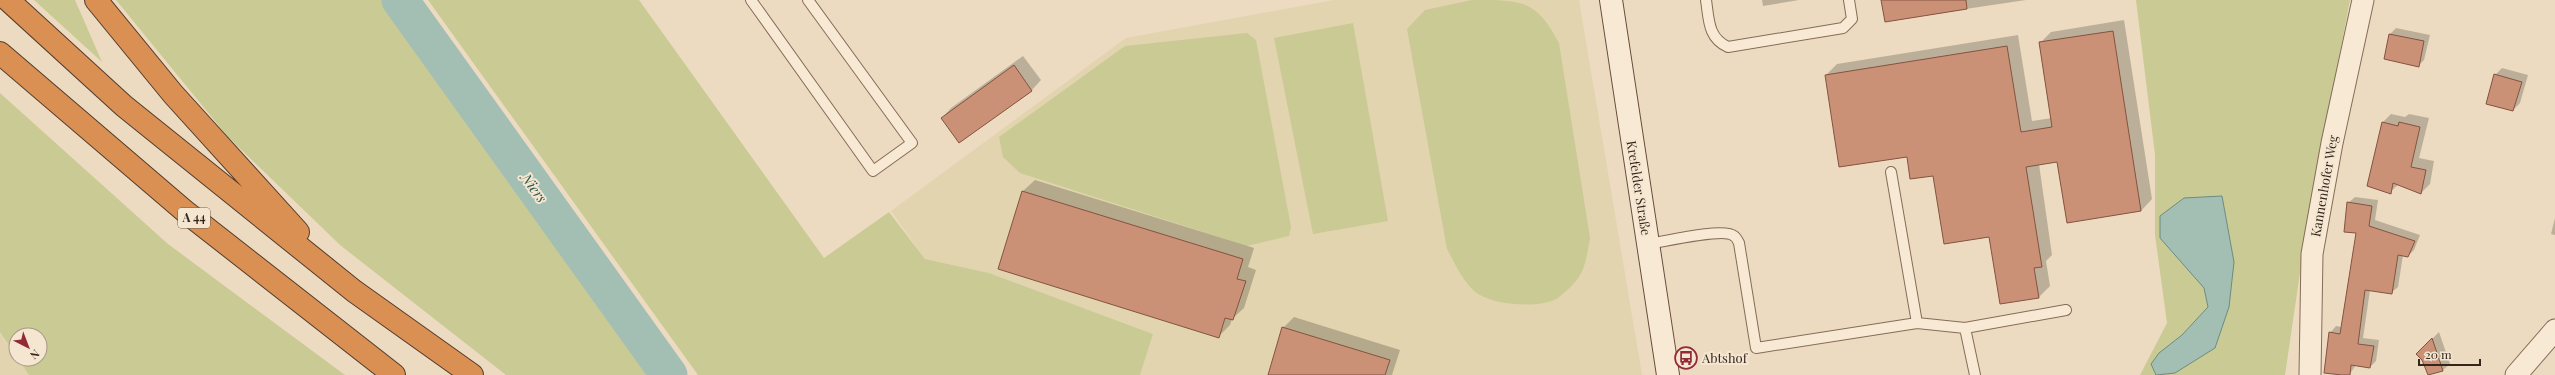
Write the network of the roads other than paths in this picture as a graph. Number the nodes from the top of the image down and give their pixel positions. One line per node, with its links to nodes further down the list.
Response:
1 (8, 0): 12 (highway)
2 (96, 0): 12 (highway)
3 (751, 0): 4 (lane)
4 (808, 0)
5 (1611, 0): 11 (street, Krefelder Straße)
6 (1706, 0): 7 (lane)
7 (1849, 0)
8 (2363, 0): 21 (street, Kannenhofer Weg)
9 (0, 53): 17 (highway, A 44)
10 (1891, 172): 14 (lane)
11 (1648, 244): 14 (lane); 19 (street, Krefelder Straße)
12 (354, 291): 18 (highway)
13 (2066, 310): 15 (lane)
14 (1917, 323): 15 (lane)
15 (1965, 328): 20 (lane)
16 (2555, 330): 22 (street)
17 (394, 375)
18 (472, 375)
19 (1668, 375)
20 (1975, 375)
21 (2310, 375)
22 (2516, 375)

